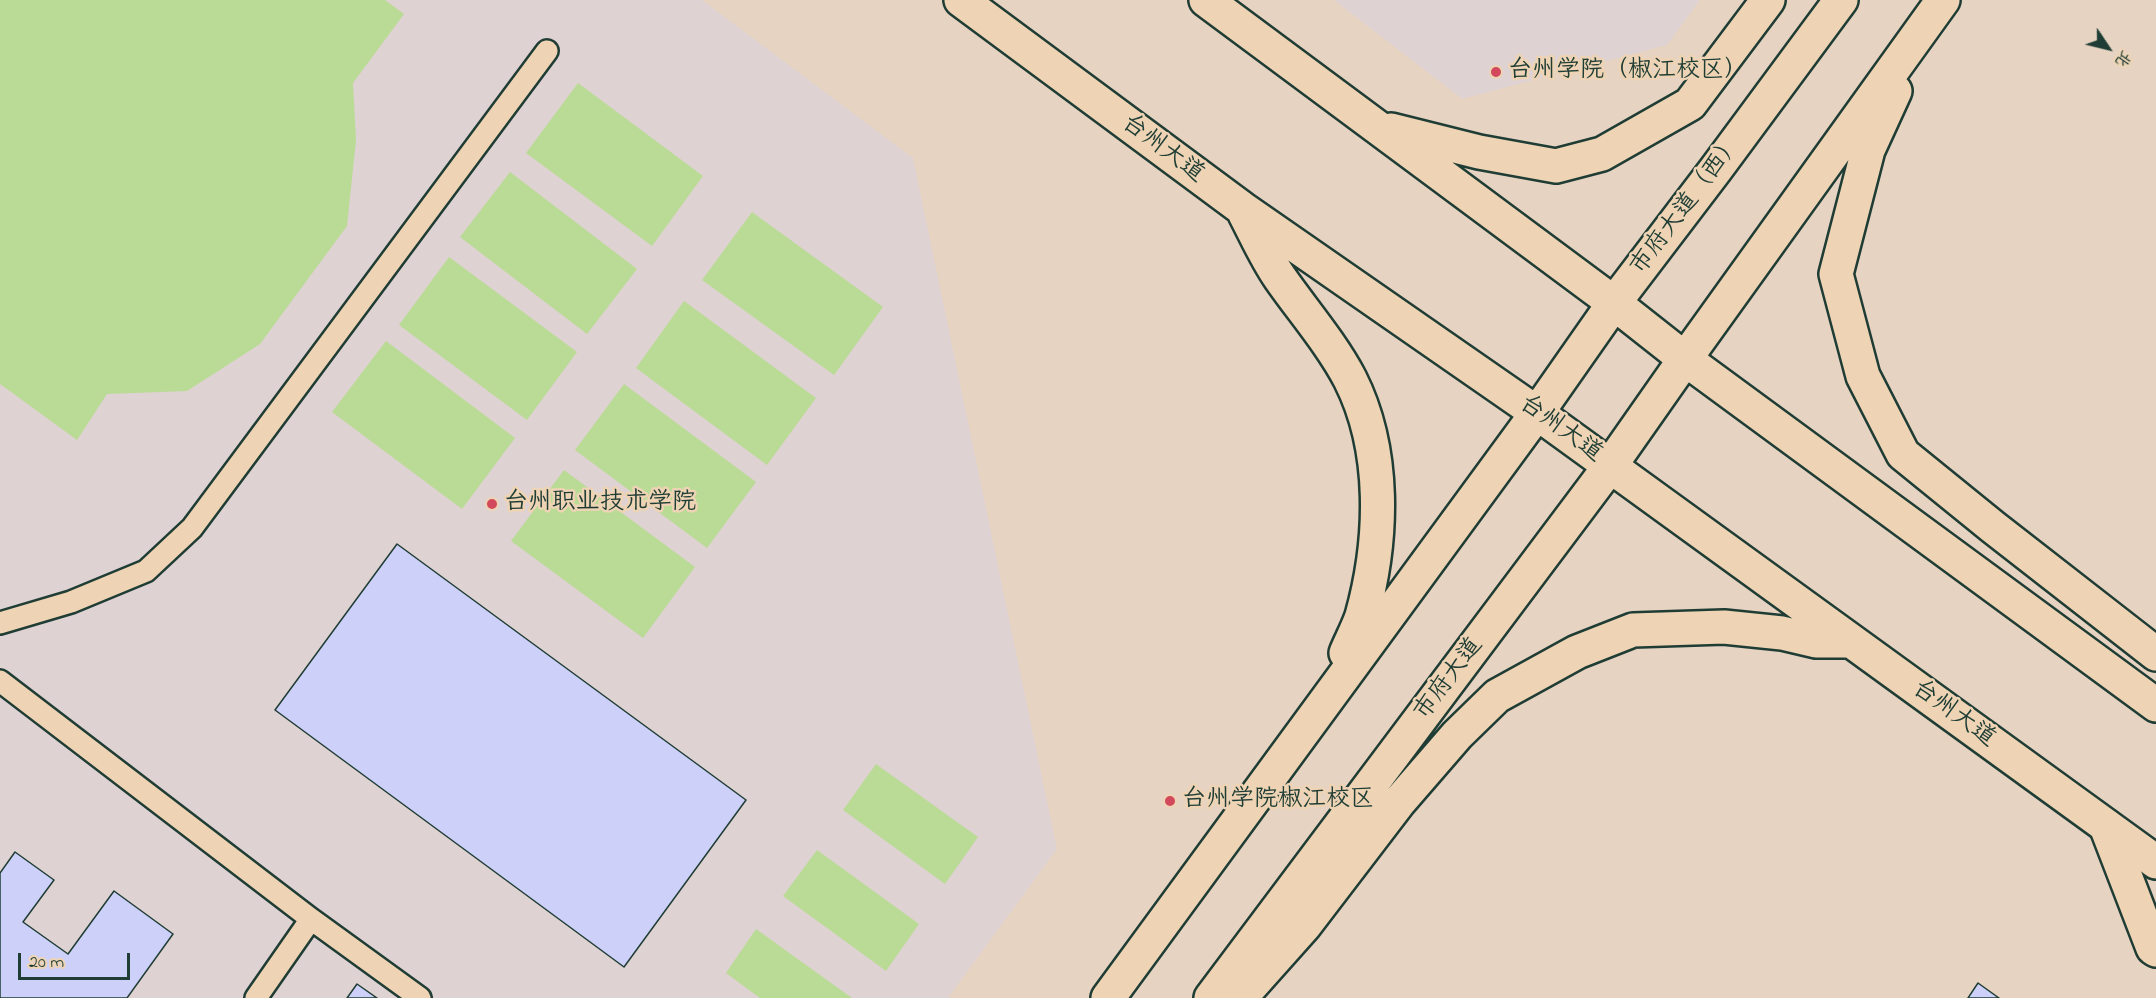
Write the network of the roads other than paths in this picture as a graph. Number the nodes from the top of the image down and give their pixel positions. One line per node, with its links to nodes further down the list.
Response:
1 (961, 0): 8 (main road, 台州大道)
2 (1206, 0): 7 (main road)
3 (1768, 0): 7 (main road)
4 (1841, 0): 9 (main road, 市府大道（西）)
5 (1936, 9): 10 (main road); 15 (main road)
6 (547, 51): 13 (lane)
7 (1374, 125): 9 (main road)
8 (1243, 209): 11 (main road, 台州大道); 17 (main road)
9 (1614, 303): 10 (main road); 11 (main road, 市府大道（西）)
10 (1685, 359): 12 (main road, 市府大道); 18 (main road)
11 (1537, 413): 12 (main road, 台州大道); 17 (main road)
12 (1610, 466): 14 (main road, 台州大道); 26 (main road, 市府大道)
13 (0, 623)
14 (1851, 641): 19 (main road, 台州大道); 27 (main road)
15 (2156, 654)
16 (0, 681): 21 (lane)
17 (1326, 701): 25 (main road)
18 (2156, 705)
19 (2106, 826): 20 (main road, 台州大道); 22 (main road)
20 (2156, 862)
21 (311, 919): 23 (lane); 24 (lane)
22 (2156, 950)
23 (256, 998)
24 (420, 998)
25 (1108, 998)
26 (1211, 998)
27 (1240, 998)

